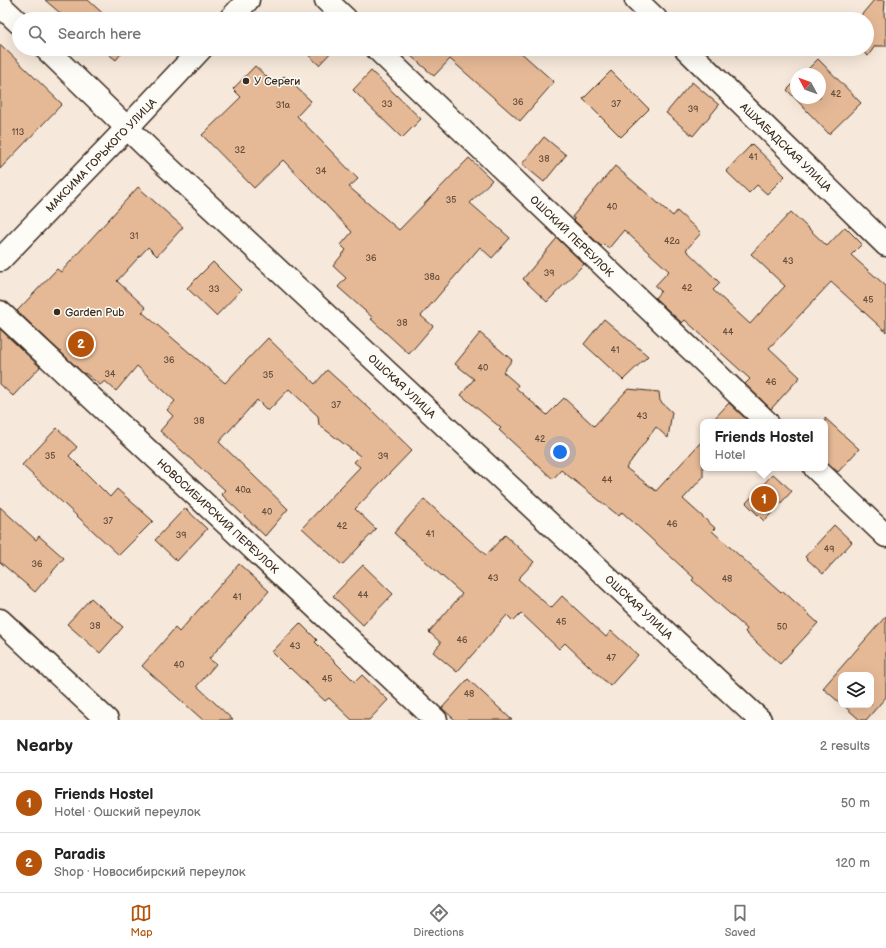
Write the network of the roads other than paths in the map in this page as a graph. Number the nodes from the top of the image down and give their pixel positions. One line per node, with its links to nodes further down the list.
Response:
1 (248, 0): 5 (street)
2 (326, 0): 6 (street)
3 (636, 0): 7 (street)
4 (0, 5): 8 (street)
5 (237, 12)
6 (339, 12)
7 (649, 12)
8 (12, 16)
9 (53, 56): 13 (street, ОШСКАЯ УЛИЦА)
10 (195, 56): 13 (street, МАКСИМА ГОРЬКОГО УЛИЦА)
11 (384, 56): 17 (street, ОШСКИЙ ПЕРЕУЛОК)
12 (693, 56): 14 (street, АШХАБАДСКАЯ УЛИЦА)
13 (128, 128): 15 (street, МАКСИМА ГОРЬКОГО УЛИЦА); 23 (street, ОШСКАЯ УЛИЦА)
14 (886, 245)
15 (0, 260)
16 (0, 312): 22 (street, НОВОСИБИРСКИЙ ПЕРЕУЛОК)
17 (763, 419)
18 (817, 471): 19 (street)
19 (886, 536)
20 (0, 620): 21 (street)
21 (107, 720)
22 (436, 720)
23 (760, 720)

